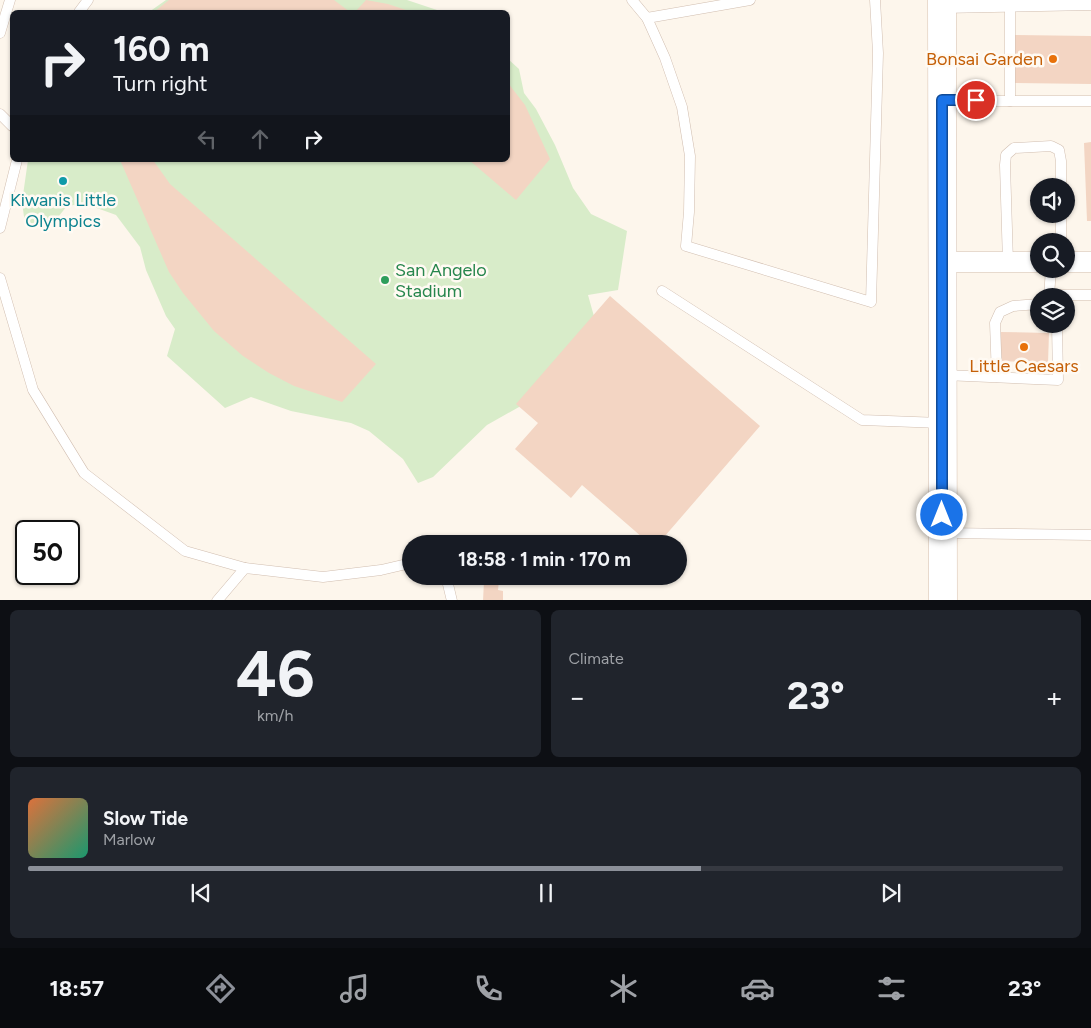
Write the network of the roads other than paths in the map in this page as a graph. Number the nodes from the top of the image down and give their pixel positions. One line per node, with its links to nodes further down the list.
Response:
1 (10, 0): 9 (lane)
2 (632, 0): 8 (lane)
3 (750, 0): 8 (lane)
4 (875, 0): 8 (lane)
5 (1091, 0): 6 (street)
6 (1010, 1): 7 (street); 11 (lane)
7 (942, 2): 10 (main road)
8 (647, 18)
9 (0, 33)
10 (942, 100): 11 (lane); 18 (main road)
11 (1010, 101): 12 (lane)
12 (1091, 101)
13 (0, 114): 14 (lane)
14 (10, 124)
15 (16, 162): 17 (lane)
16 (1061, 178): 19 (lane)
17 (0, 228)
18 (941, 262): 19 (street); 29 (main road)
19 (1008, 262): 20 (street)
20 (1030, 262)
21 (1075, 262): 22 (street)
22 (1091, 262)
23 (0, 278): 35 (lane)
24 (662, 291): 31 (lane)
25 (1075, 295): 26 (lane)
26 (1091, 295)
27 (1030, 305): 30 (lane)
28 (1057, 333): 30 (lane)
29 (942, 374): 30 (lane); 31 (main road)
30 (997, 377)
31 (942, 423): 32 (main road)
32 (942, 533): 33 (lane); 39 (main road)
33 (1091, 535)
34 (402, 565): 35 (lane)
35 (245, 568): 37 (lane)
36 (448, 585): 38 (lane)
37 (217, 600)
38 (452, 600)
39 (943, 600)

